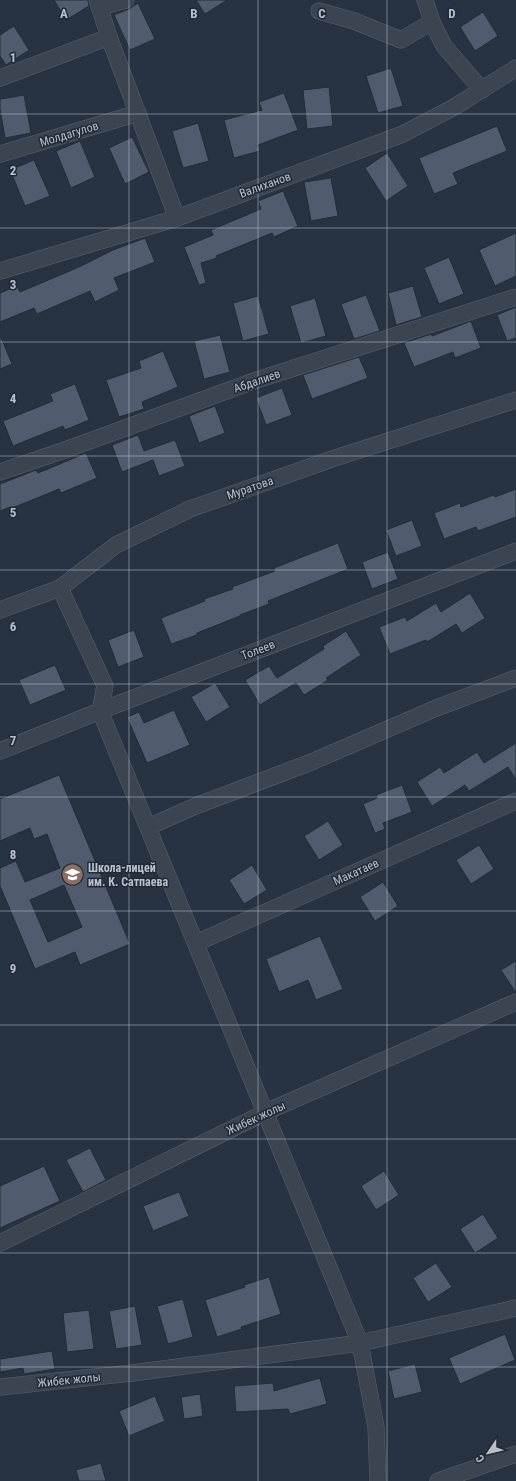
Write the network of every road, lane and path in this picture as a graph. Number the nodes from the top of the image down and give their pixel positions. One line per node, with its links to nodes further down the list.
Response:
1 (126, 0): 3 (street)
2 (425, 0): 5 (street)
3 (98, 4): 6 (street)
4 (319, 11): 5 (street)
5 (432, 22): 11 (street)
6 (109, 37): 8 (street); 12 (street)
7 (516, 68): 9 (street, Валиханов)
8 (0, 78)
9 (495, 82): 10 (street); 11 (street, Валиханов)
10 (516, 82)
11 (482, 90): 14 (street, Валиханов)
12 (138, 112): 13 (street, Молдагулов); 14 (street)
13 (0, 154)
14 (177, 218): 15 (street, Валиханов)
15 (0, 271)
16 (516, 297): 18 (street, Абдалиев)
17 (516, 400): 20 (street, Муратова)
18 (0, 472)
19 (516, 551): 23 (street, Толеев)
20 (60, 588): 21 (street, Муратова); 23 (street)
21 (0, 610)
22 (516, 678): 26 (street)
23 (100, 710): 24 (street, Толеев); 26 (street)
24 (0, 751)
25 (516, 801): 27 (street, Макатаев)
26 (148, 827): 27 (street)
27 (196, 943): 29 (street)
28 (516, 1002): 29 (street, Жибек жолы)
29 (266, 1112): 30 (street, Жибек жолы); 32 (street)
30 (0, 1243)
31 (516, 1308): 32 (street, Жибек жолы)
32 (360, 1343): 33 (street, Жибек жолы); 35 (street)
33 (0, 1387)
34 (516, 1454): 36 (street)
35 (378, 1481)
36 (438, 1481)

